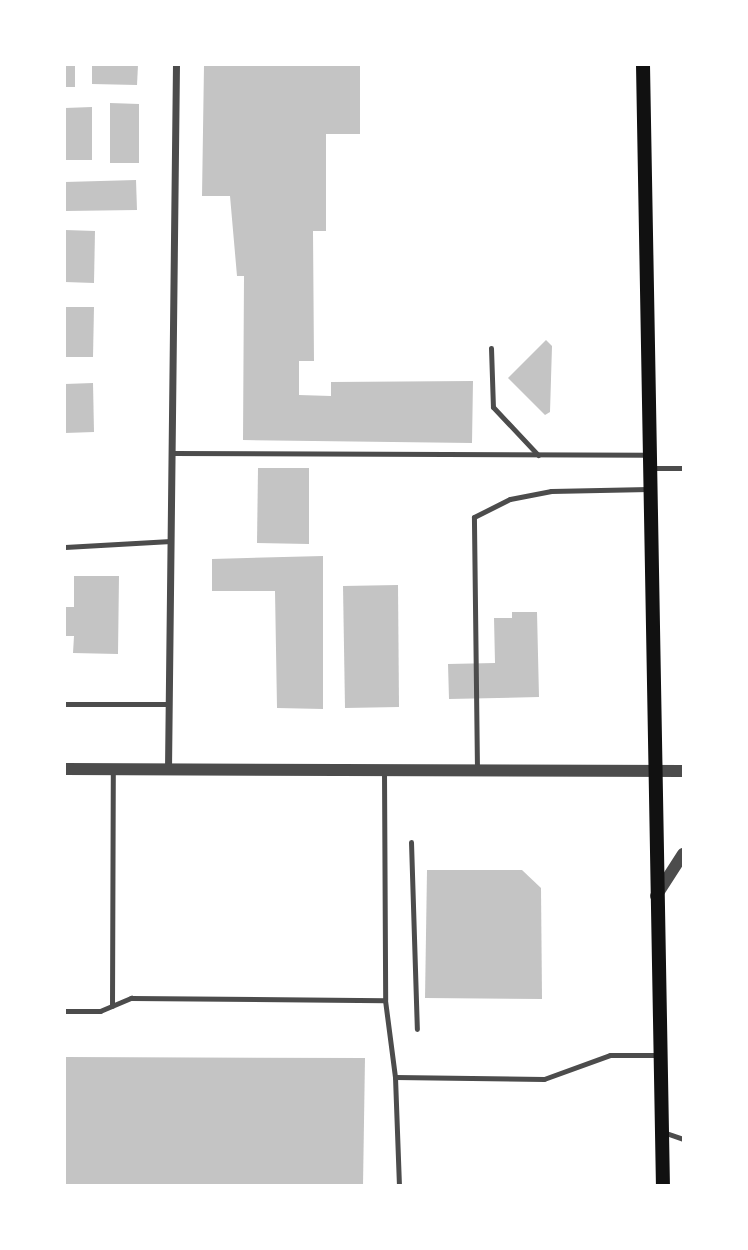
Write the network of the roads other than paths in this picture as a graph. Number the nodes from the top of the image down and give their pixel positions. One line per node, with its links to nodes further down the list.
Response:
1 (176, 65): 4 (street)
2 (643, 65): 6 (main road)
3 (491, 348): 5 (lane)
4 (172, 453): 5 (lane); 9 (street)
5 (538, 455): 6 (lane)
6 (649, 461): 7 (lane); 8 (main road)
7 (683, 468)
8 (649, 489): 17 (lane); 18 (main road)
9 (171, 541): 10 (lane); 12 (street)
10 (65, 547)
11 (65, 704): 12 (lane)
12 (169, 704): 15 (street)
13 (65, 769): 14 (street)
14 (113, 769): 15 (street); 24 (lane)
15 (168, 769): 16 (street)
16 (384, 771): 17 (street); 23 (lane)
17 (477, 771): 18 (street)
18 (652, 771): 19 (street); 22 (main road)
19 (683, 771)
20 (411, 842): 26 (lane)
21 (683, 854): 22 (street)
22 (656, 897): 27 (main road)
23 (386, 1000): 24 (lane); 28 (lane)
24 (112, 1006): 25 (lane)
25 (65, 1011)
26 (417, 1029)
27 (660, 1055): 28 (lane); 29 (main road)
28 (396, 1077): 31 (lane)
29 (662, 1131): 30 (lane); 32 (main road)
30 (683, 1139)
31 (399, 1185)
32 (663, 1185)

